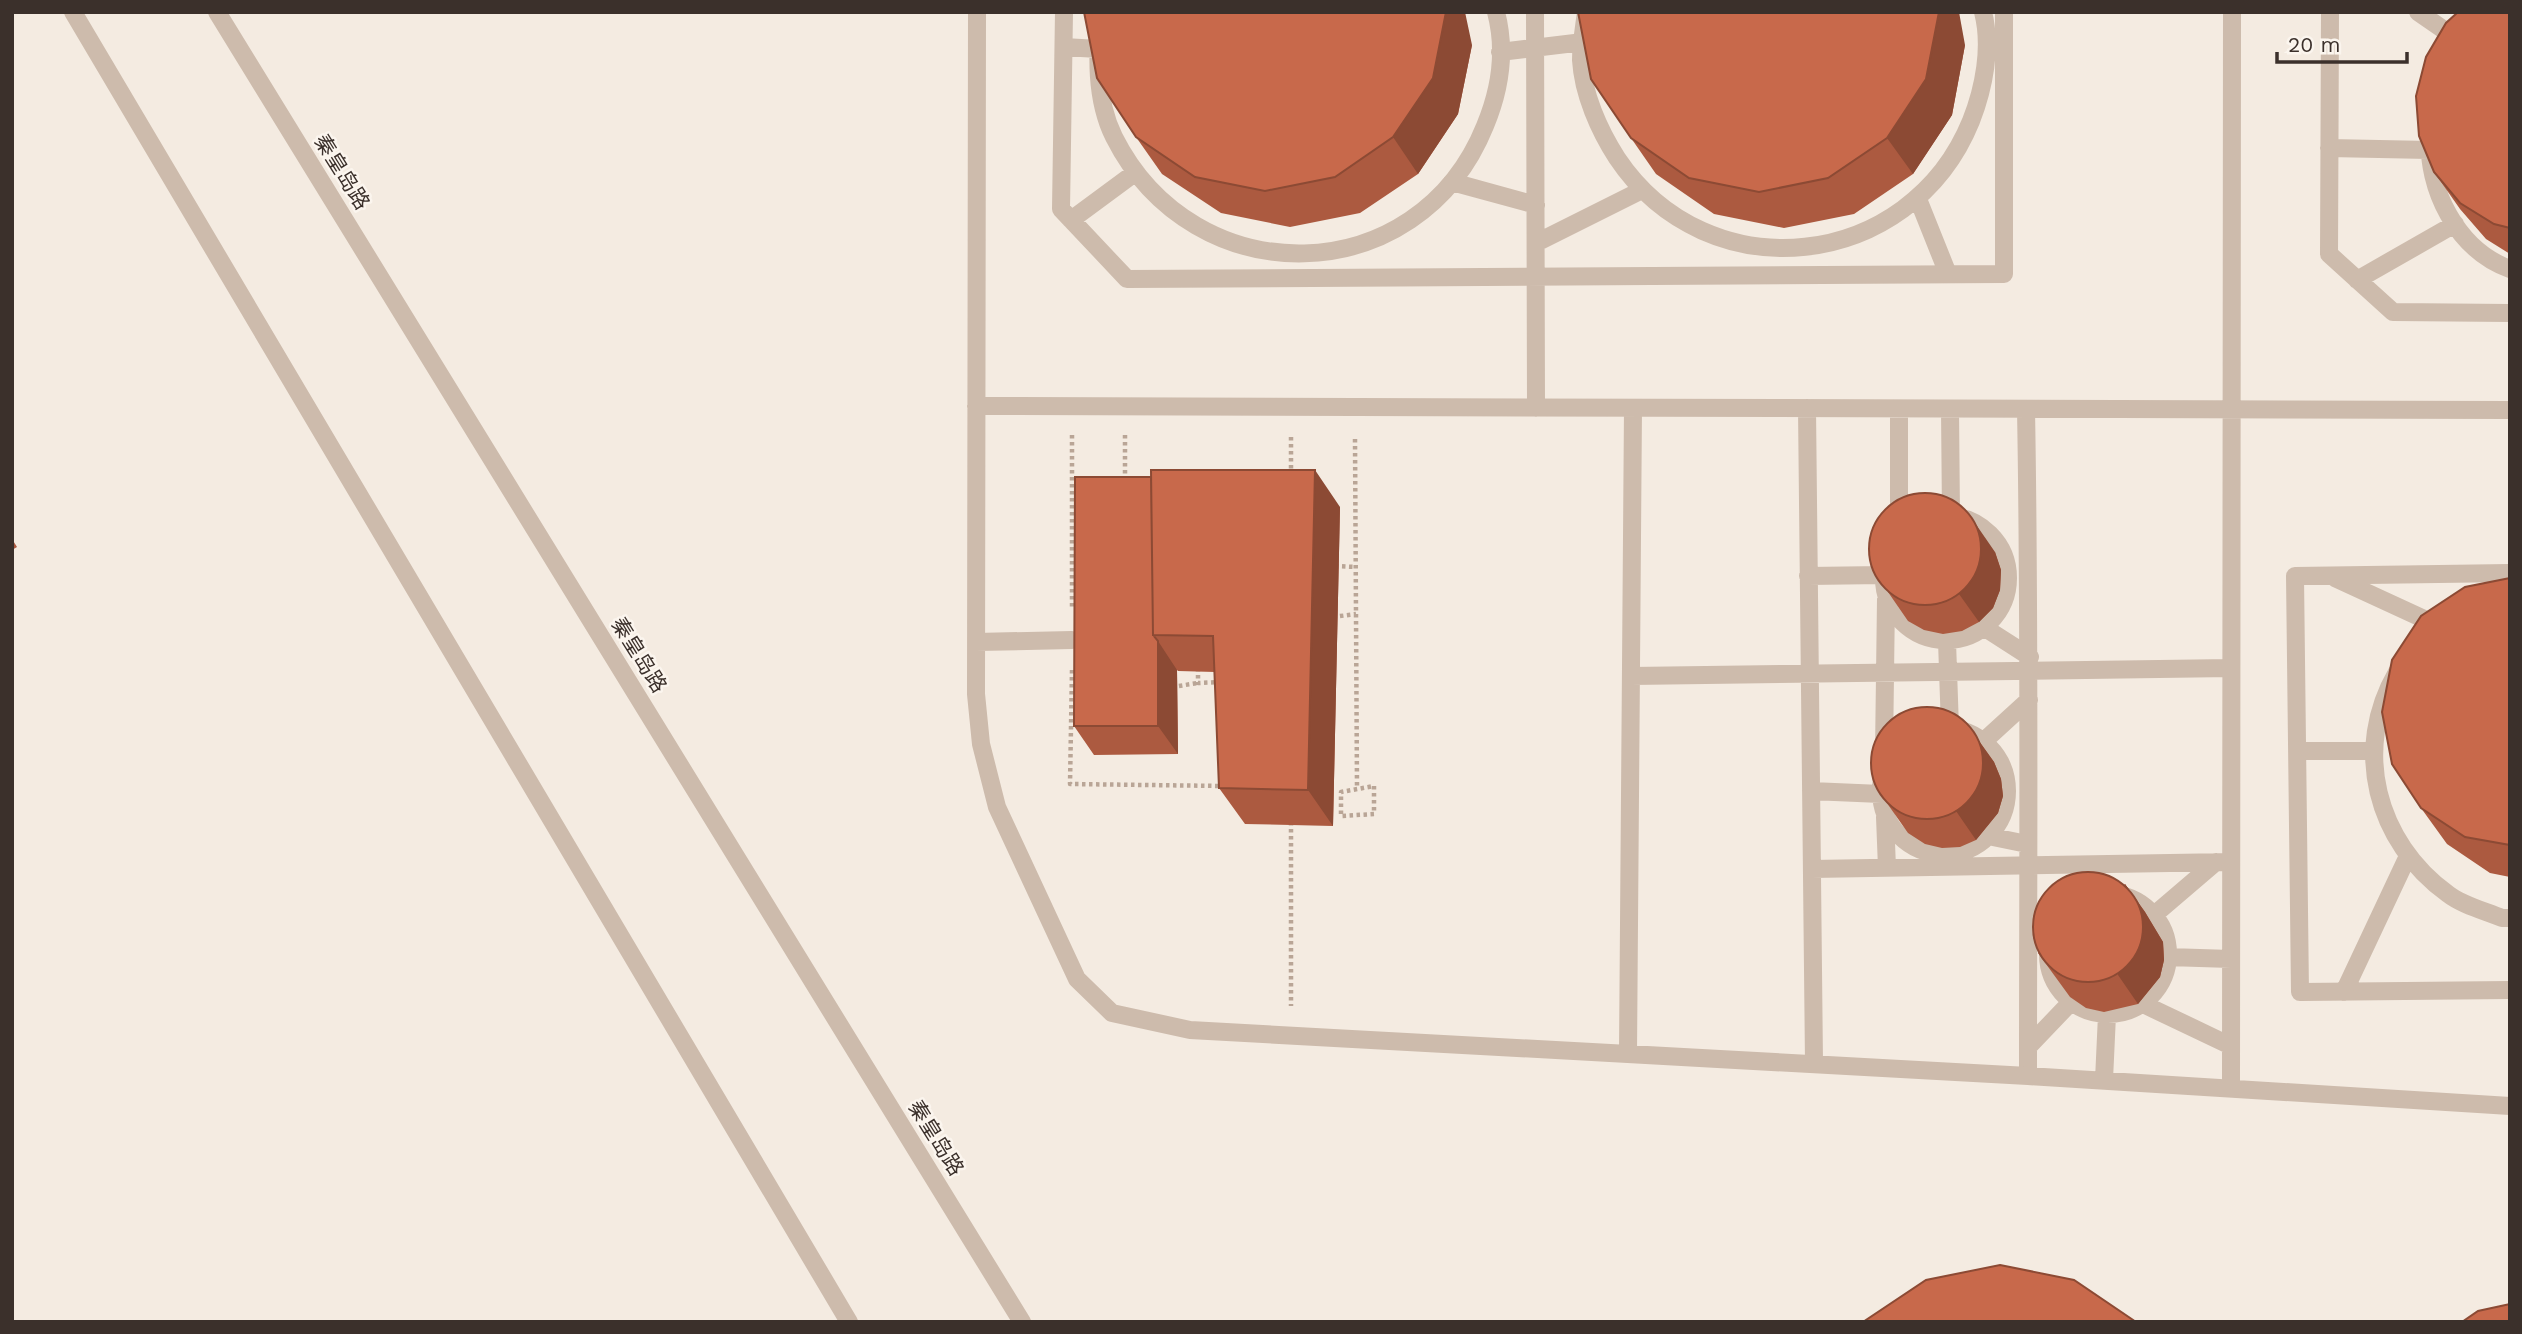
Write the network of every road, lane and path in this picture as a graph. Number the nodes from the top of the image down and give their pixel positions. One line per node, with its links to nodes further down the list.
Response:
1 (73, 12): 130 (street)
2 (217, 12): 131 (street, 秦皇岛路)
3 (977, 12): 41 (street)
4 (1064, 12): 16 (street)
5 (1101, 12): 18 (street)
6 (1496, 12): 20 (street)
7 (1535, 12): 19 (street)
8 (1586, 12): 14 (street)
9 (1983, 12): 15 (street)
10 (2004, 12): 15 (street)
11 (2232, 12): 52 (street)
12 (2330, 12): 22 (street)
13 (2418, 12): 17 (street)
14 (1583, 42): 19 (street); 26 (street)
15 (1995, 46): 27 (street); 35 (street)
16 (1064, 47): 18 (street); 29 (street)
17 (2468, 48)
18 (1097, 49): 24 (street)
19 (1535, 51): 20 (street); 28 (street)
20 (1500, 52): 25 (street)
21 (2432, 110): 23 (street)
22 (2329, 148): 23 (street); 39 (street)
23 (2429, 150): 30 (street)
24 (1136, 172): 29 (street); 33 (street)
25 (1452, 182): 28 (street); 33 (street)
26 (1642, 190): 31 (street); 32 (street)
27 (1919, 199): 32 (street); 35 (street)
28 (1536, 205): 31 (street)
29 (1071, 220): 38 (street)
30 (2455, 224): 34 (street); 39 (street)
31 (1536, 243): 37 (street)
32 (1804, 249): 36 (street)
33 (1319, 255): 38 (street)
34 (2510, 269)
35 (1948, 274): 36 (street)
36 (1804, 275): 37 (street)
37 (1536, 276): 38 (street); 46 (street)
38 (1321, 278)
39 (2357, 280): 40 (street)
40 (2510, 313)
41 (976, 407): 42 (street); 72 (street)
42 (1072, 407): 43 (street); 70 (path)
43 (1125, 407): 44 (street); 55 (path)
44 (1291, 407): 45 (street); 54 (path)
45 (1355, 407): 46 (street); 59 (path)
46 (1536, 408): 47 (street)
47 (1633, 408): 48 (street); 82 (street)
48 (1807, 408): 49 (street); 64 (street)
49 (1899, 409): 50 (street); 57 (street)
50 (1950, 409): 51 (street); 56 (street)
51 (2026, 409): 52 (street); 60 (street)
52 (2232, 410): 53 (street); 77 (street)
53 (2510, 410)
54 (1291, 488)
55 (1125, 490)
56 (1951, 516): 57 (street); 62 (street)
57 (1899, 536): 63 (street)
58 (1326, 567): 59 (path)
59 (1356, 568): 67 (path)
60 (2029, 572): 62 (street); 76 (street)
61 (2510, 573): 65 (street)
62 (2009, 574): 69 (street)
63 (1883, 575): 64 (street); 66 (street)
64 (1808, 576): 81 (street)
65 (2329, 576): 73 (street); 88 (street)
66 (1886, 596): 71 (street); 79 (street)
67 (1356, 614): 68 (path); 92 (path)
68 (1326, 617)
69 (1985, 628): 71 (street); 76 (street)
70 (1072, 640): 72 (street); 91 (path)
71 (1947, 641): 78 (street)
72 (976, 642): 121 (street)
73 (2418, 642)
74 (1198, 661): 84 (path)
75 (2403, 661): 89 (street)
76 (2030, 664): 77 (street); 78 (street); 85 (street)
77 (2231, 668): 103 (street)
78 (1950, 672): 79 (street); 86 (street)
79 (1883, 673): 81 (street); 90 (street)
80 (1168, 675): 84 (path)
81 (1810, 675): 82 (street); 93 (street)
82 (1631, 676): 124 (street)
83 (1223, 682): 84 (path)
84 (1198, 683)
85 (2029, 700): 87 (street); 94 (street)
86 (1950, 728): 87 (street); 90 (street)
87 (1984, 741): 96 (street)
88 (2297, 751): 89 (street); 117 (street)
89 (2372, 751): 101 (street)
90 (1884, 774): 95 (street)
91 (1229, 786)
92 (1357, 788): 92 (path)
93 (1811, 791): 95 (street); 106 (street)
94 (2028, 793): 96 (street); 100 (street)
95 (1881, 794): 97 (street)
96 (2007, 797): 99 (street)
97 (1885, 814): 102 (street); 105 (street)
98 (1291, 816): 121 (path)
99 (1988, 836): 100 (street); 102 (street)
100 (2027, 844): 107 (street)
101 (2407, 858): 111 (street); 117 (street)
102 (1949, 860): 105 (street); 107 (street)
103 (2224, 862): 104 (street); 110 (street); 115 (street)
104 (2110, 864): 107 (street); 108 (street)
105 (1888, 868): 106 (street)
106 (1812, 869): 125 (street)
107 (2027, 872): 109 (street); 112 (street)
108 (2111, 894): 109 (street); 110 (street)
109 (2056, 902): 113 (street)
110 (2154, 915): 114 (street)
111 (2510, 918)
112 (2027, 950): 113 (street); 123 (street)
113 (2048, 950): 118 (street)
114 (2168, 957): 115 (street); 119 (street)
115 (2231, 959): 122 (street)
116 (2510, 990): 117 (street)
117 (2344, 992)
118 (2071, 1002): 120 (street); 123 (street)
119 (2143, 1003): 120 (street); 122 (street)
120 (2107, 1015): 127 (street)
121 (1291, 1035): 124 (street)
122 (2231, 1046): 128 (street)
123 (2028, 1047): 126 (street)
124 (1628, 1053): 125 (street)
125 (1814, 1063): 126 (street)
126 (2028, 1076): 127 (street)
127 (2104, 1080): 128 (street)
128 (2231, 1088): 129 (street)
129 (2510, 1106)
130 (849, 1322)
131 (1022, 1322)

